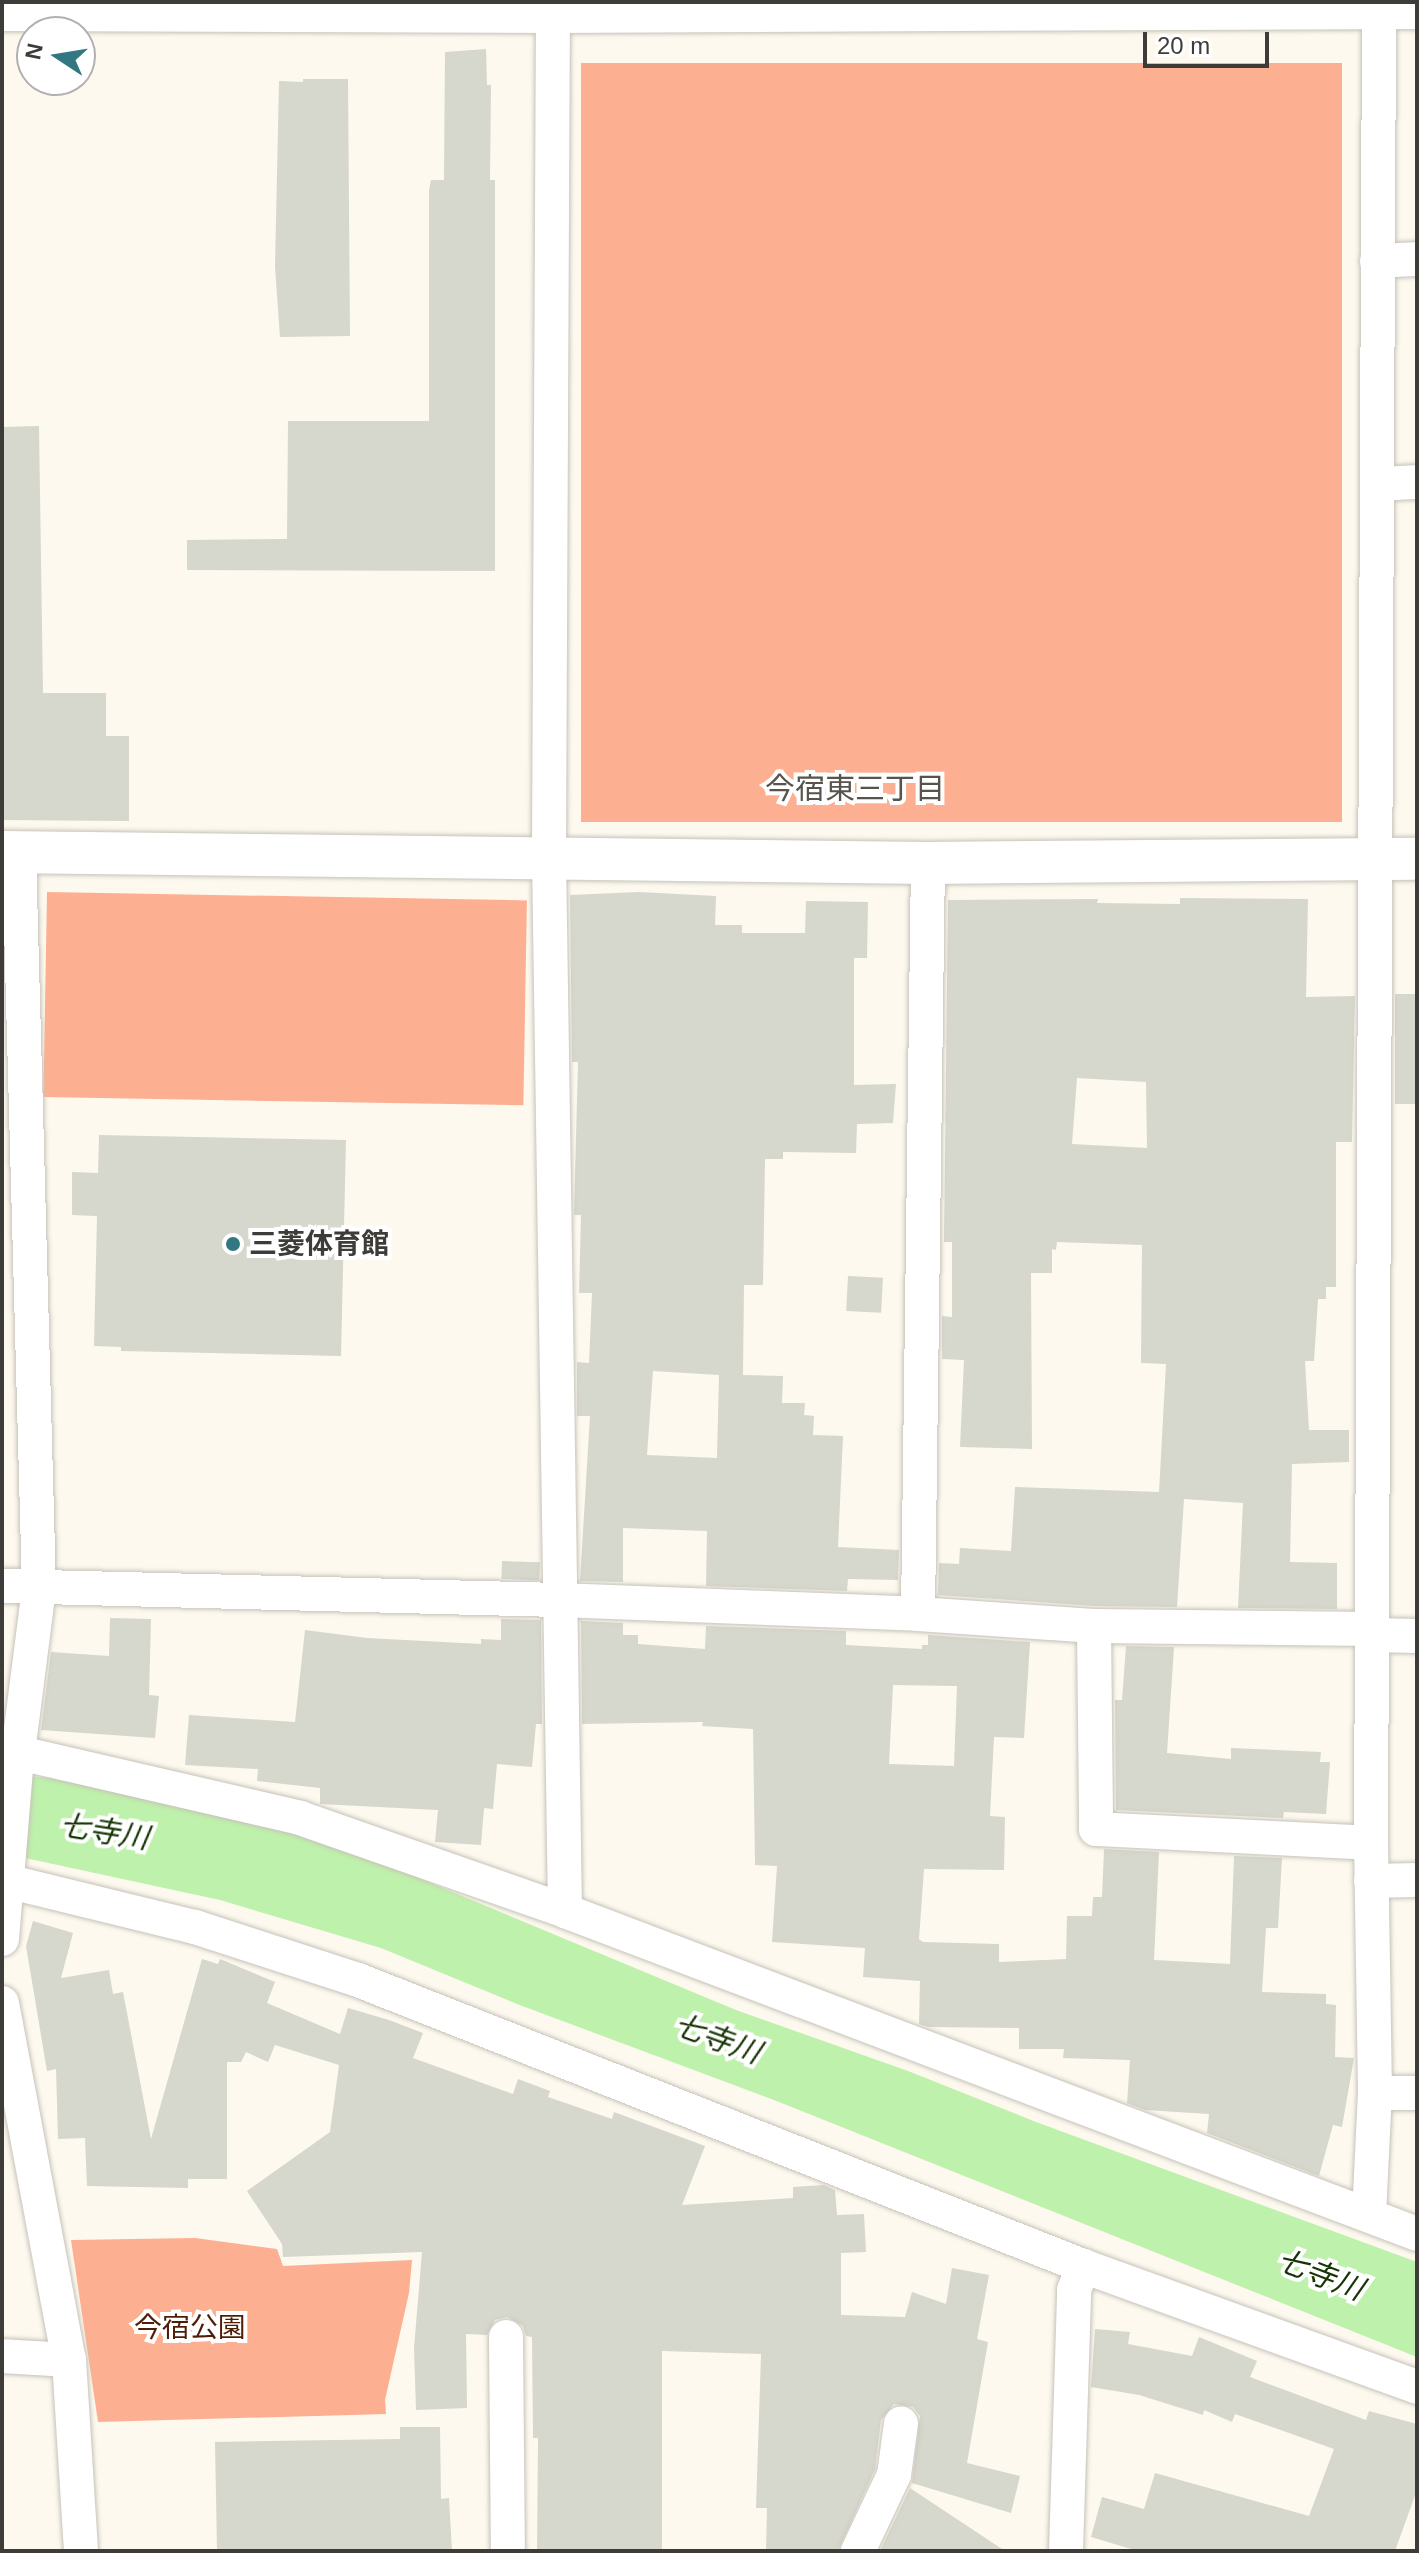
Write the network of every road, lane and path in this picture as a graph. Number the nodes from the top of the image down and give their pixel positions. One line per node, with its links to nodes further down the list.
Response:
1 (1379, 7): 2 (street); 3 (street); 6 (street)
2 (553, 9): 4 (street); 10 (street)
3 (1417, 12)
4 (2, 14)
5 (1417, 259): 6 (street)
6 (1377, 261): 8 (street)
7 (1417, 482): 8 (street)
8 (1379, 484): 11 (street)
9 (10, 852): 10 (street); 15 (street)
10 (549, 857): 13 (street); 16 (street)
11 (1374, 859): 12 (street); 13 (street); 19 (street)
12 (1417, 859)
13 (928, 863): 17 (street)
14 (2, 1586): 15 (street)
15 (39, 1588): 16 (street); 21 (street)
16 (559, 1600): 17 (street); 26 (street)
17 (918, 1614): 18 (street)
18 (1094, 1626): 19 (street); 22 (street)
19 (1373, 1632): 20 (street); 22 (street)
20 (1417, 1636)
21 (12, 1756): 23 (street); 26 (street)
22 (1371, 1843): 25 (street)
23 (4, 1880): 27 (street); 34 (street)
24 (1417, 1880): 25 (street)
25 (1371, 1881): 29 (street)
26 (565, 1911): 32 (street)
27 (2, 1939)
28 (2, 2003): 31 (street)
29 (1375, 2093): 30 (street); 32 (street)
30 (1417, 2093)
31 (14, 2131): 37 (street)
32 (1369, 2215): 33 (street)
33 (1417, 2234)
34 (1083, 2266): 38 (street); 43 (street)
35 (506, 2337): 41 (street)
36 (2, 2356): 37 (street)
37 (69, 2360): 40 (street)
38 (1417, 2387)
39 (901, 2423): 42 (street)
40 (81, 2551)
41 (508, 2551)
42 (858, 2551)
43 (1066, 2551)

